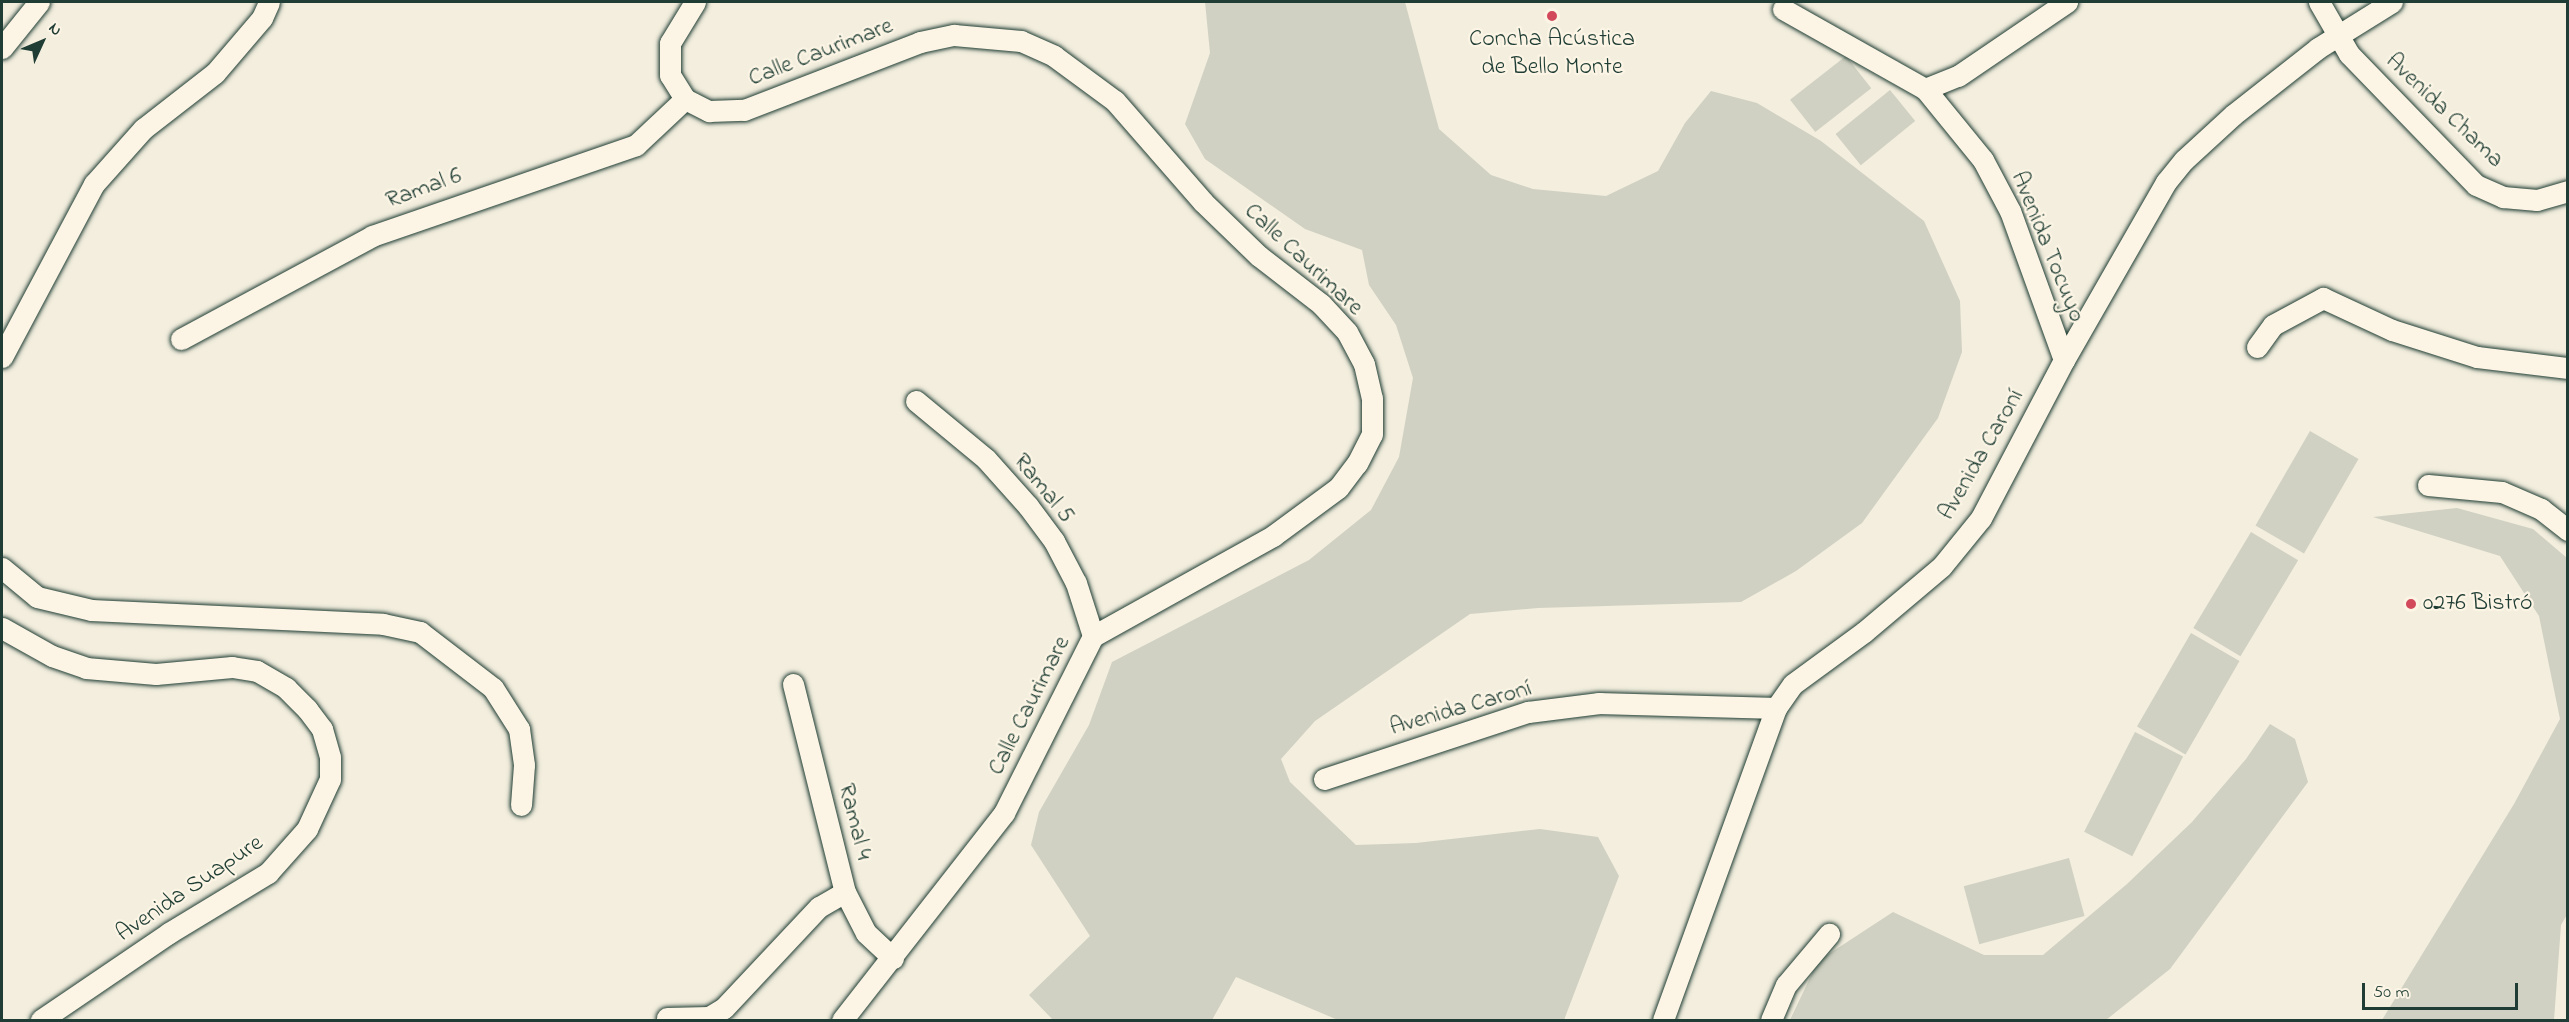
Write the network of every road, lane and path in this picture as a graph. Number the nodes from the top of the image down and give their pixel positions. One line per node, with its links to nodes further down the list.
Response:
1 (39, 2): 9 (street)
2 (269, 2): 15 (street)
3 (694, 2): 11 (street)
4 (2067, 2): 10 (street)
5 (2319, 2): 8 (street, Avenida Chama)
6 (2392, 2): 8 (street, Avenida Caroní)
7 (1783, 9): 10 (street)
8 (2336, 35): 12 (street, Avenida Chama); 16 (street, Avenida Caroní)
9 (2, 48)
10 (1926, 88): 16 (street, Avenida Tocuyo)
11 (685, 99): 13 (street, Ramal 6); 23 (street, Calle Caurimare)
12 (2568, 191)
13 (181, 339)
14 (2257, 347): 17 (street)
15 (2, 357)
16 (2064, 360): 25 (street, Avenida Caroní)
17 (2568, 368)
18 (916, 401): 23 (street, Ramal 5)
19 (2428, 484): 20 (street)
20 (2568, 530)
21 (2, 568): 27 (street)
22 (2, 628): 32 (street, Avenida Suapure)
23 (1094, 636): 30 (street, Calle Caurimare)
24 (793, 684): 28 (street, Ramal 4)
25 (1776, 708): 26 (street, Avenida Caroní); 34 (street)
26 (1324, 779)
27 (521, 805)
28 (845, 892): 30 (street, Ramal 4); 31 (street)
29 (1829, 934): 35 (street)
30 (893, 958): 33 (street, Calle Caurimare)
31 (667, 1018)
32 (41, 1020)
33 (842, 1020)
34 (1663, 1020)
35 (1771, 1020)

